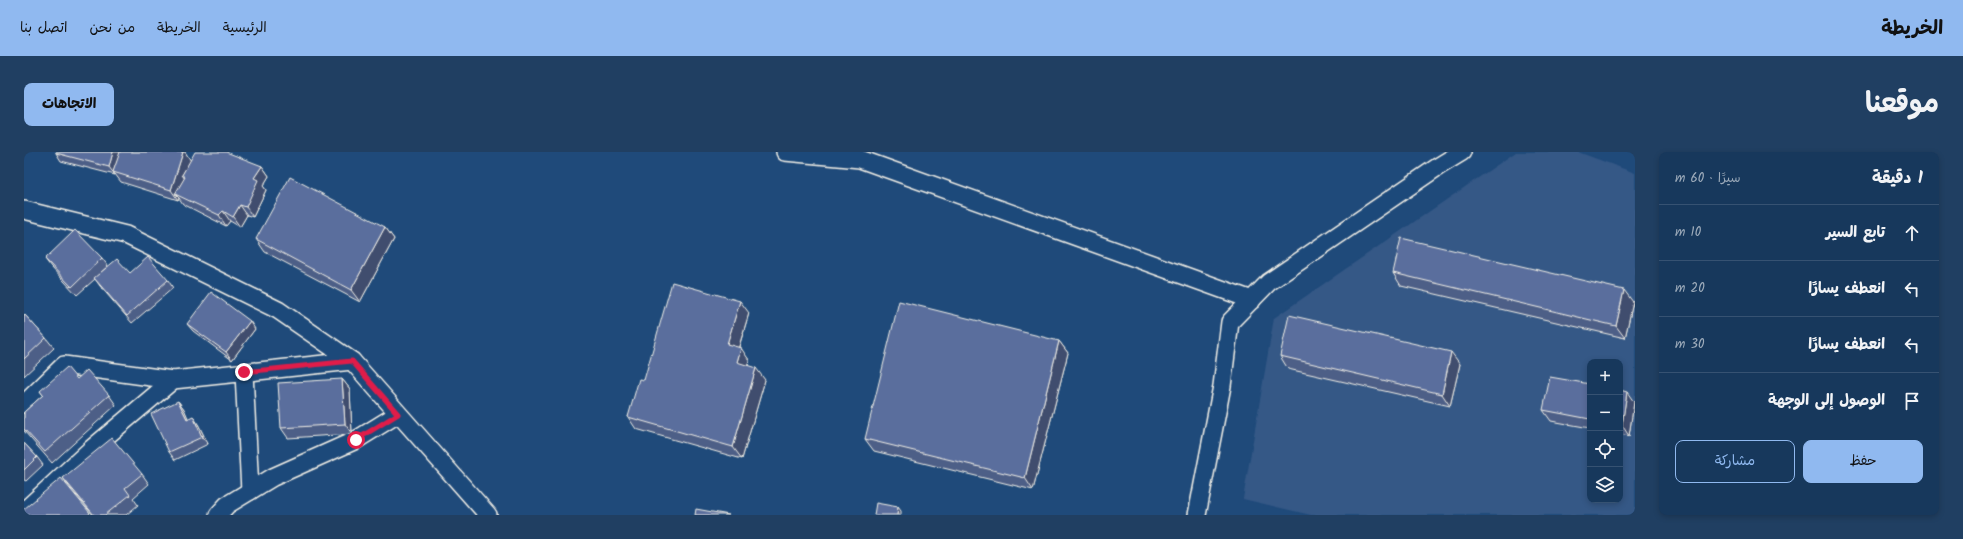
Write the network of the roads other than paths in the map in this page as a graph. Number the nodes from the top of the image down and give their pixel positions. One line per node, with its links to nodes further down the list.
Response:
1 (785, 152): 4 (street)
2 (1462, 152): 4 (street)
3 (24, 210): 5 (street)
4 (1252, 300): 14 (street)
5 (352, 361): 6 (street); 9 (street)
6 (244, 372): 7 (street); 10 (street)
7 (173, 380): 8 (street); 11 (street)
8 (24, 404)
9 (398, 414): 10 (street); 13 (street)
10 (250, 491): 12 (street)
11 (24, 511)
12 (218, 515)
13 (488, 515)
14 (1196, 515)

